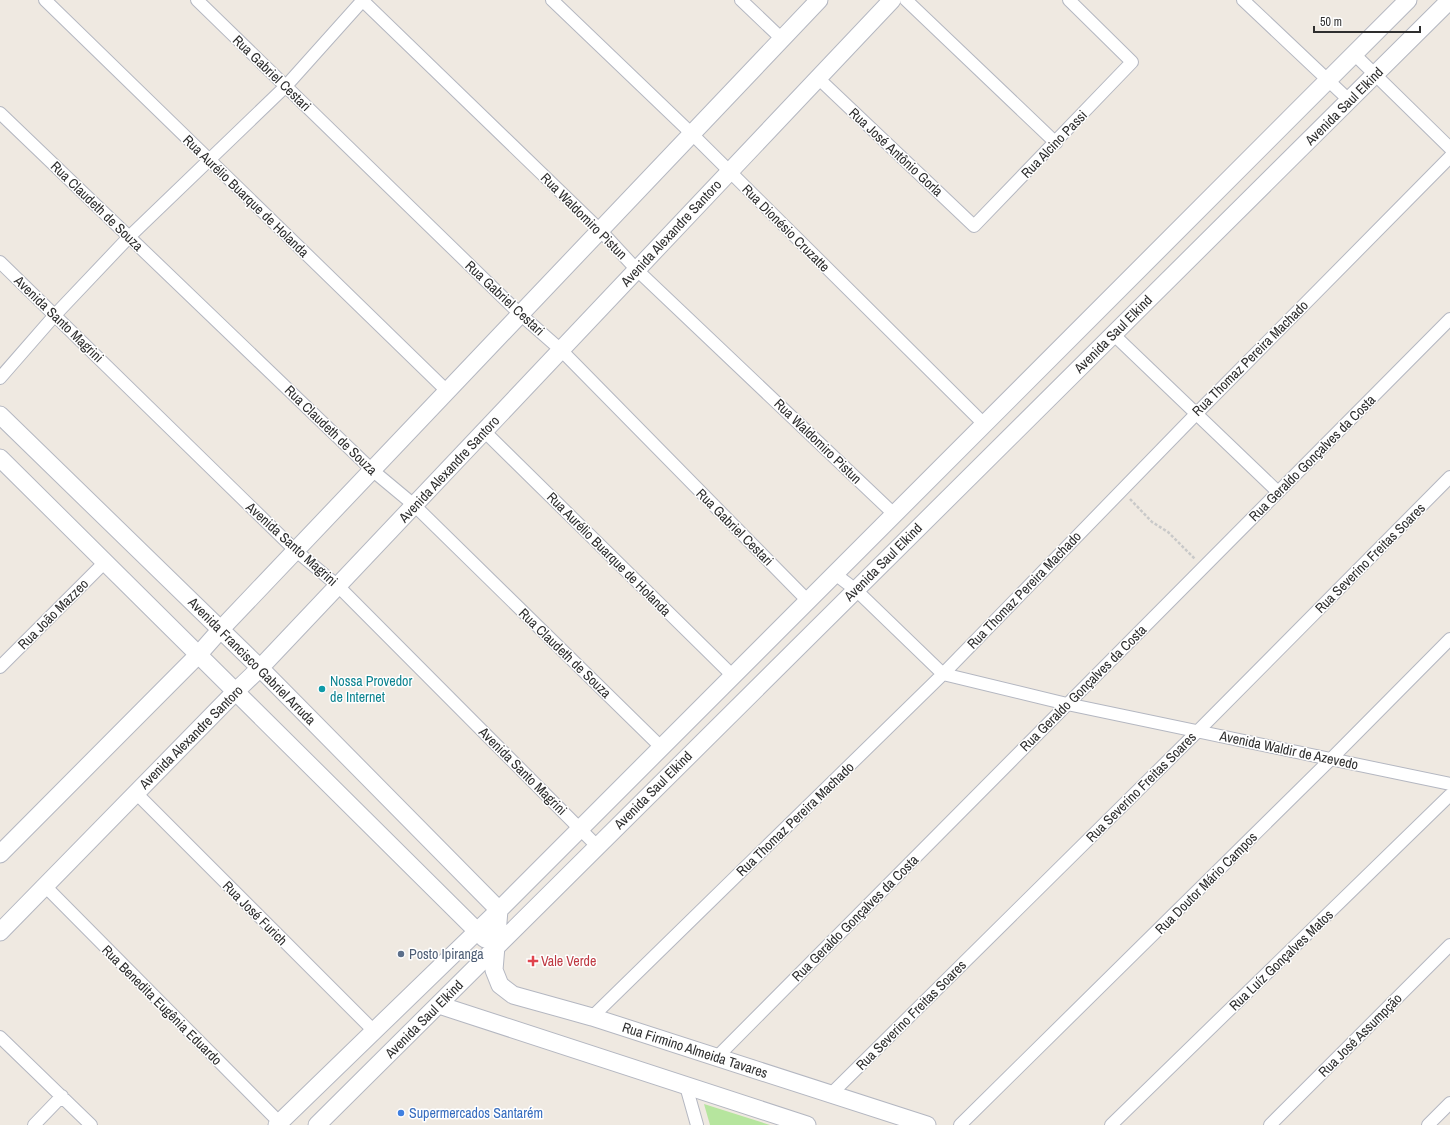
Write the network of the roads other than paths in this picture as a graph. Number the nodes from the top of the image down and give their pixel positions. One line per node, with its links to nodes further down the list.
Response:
1 (45, 0): 25 (street, Rua Aurélio Buarque de Holanda)
2 (197, 0): 18 (street, Rua Gabriel Cestari)
3 (363, 0): 18 (street); 28 (street, Rua Waldomiro Pistun)
4 (552, 0): 21 (street, Rua Dionésio Cruzatte)
5 (741, 0): 13 (street)
6 (819, 0): 13 (main road)
7 (892, 0): 16 (main road, Avenida Alexandre Santoro)
8 (906, 0): 22 (street)
9 (1070, 0): 22 (street, Rua Alcino Passi)
10 (1243, 0): 17 (street)
11 (1408, 0): 14 (main road, Avenida Saul Elkind)
12 (1450, 0): 15 (main road, Avenida Saul Elkind)
13 (782, 39): 21 (main road)
14 (1354, 54): 15 (street); 17 (main road, Avenida Saul Elkind)
15 (1375, 75): 19 (main road, Avenida Saul Elkind); 23 (street)
16 (818, 78): 26 (main road, Avenida Alexandre Santoro); 27 (street, Rua José Antônio Gorla)
17 (1328, 80): 19 (street); 39 (main road, Avenida Saul Elkind)
18 (286, 86): 25 (street); 32 (street, Rua Gabriel Cestari)
19 (1350, 101): 35 (main road, Avenida Saul Elkind)
20 (0, 113): 29 (street, Rua Claudeth de Souza)
21 (692, 134): 26 (street, Rua Dionésio Cruzatte); 28 (main road)
22 (1056, 143): 27 (street, Rua Alcino Passi)
23 (1450, 148)
24 (1450, 157): 41 (street, Rua Thomaz Pereira Machado)
25 (208, 159): 29 (street); 38 (street, Rua Aurélio Buarque de Holanda)
26 (729, 172): 31 (main road, Avenida Alexandre Santoro); 43 (street, Rua Dionésio Cruzatte)
27 (974, 226)
28 (600, 230): 31 (street, Rua Waldomiro Pistun); 32 (main road)
29 (129, 237): 33 (street); 46 (street, Rua Claudeth de Souza)
30 (0, 262): 33 (street, Avenida Santo Magrini)
31 (637, 270): 36 (main road, Avenida Alexandre Santoro); 50 (street, Rua Waldomiro Pistun)
32 (520, 314): 36 (street, Rua Gabriel Cestari); 38 (main road)
33 (55, 315): 37 (street); 51 (street, Avenida Santo Magrini)
34 (1450, 319): 48 (street, Rua Geraldo Gonçalves da Costa)
35 (1113, 334): 40 (main road, Avenida Saul Elkind); 41 (street)
36 (561, 350): 44 (main road, Avenida Alexandre Santoro); 56 (street, Rua Gabriel Cestari)
37 (0, 378)
38 (447, 391): 46 (main road)
39 (1017, 391): 40 (main road); 43 (main road, Avenida Saul Elkind)
40 (1035, 412): 55 (main road, Avenida Saul Elkind)
41 (1197, 413): 48 (street); 62 (street, Rua Thomaz Pereira Machado)
42 (0, 415): 57 (main road, Avenida Francisco Gabriel Arruda)
43 (984, 424): 50 (main road, Avenida Saul Elkind)
44 (484, 431): 49 (main road, Avenida Alexandre Santoro); 63 (street, Rua Aurélio Buarque de Holanda)
45 (2, 463): 52 (main road)
46 (372, 470): 49 (street, Rua Claudeth de Souza); 51 (main road)
47 (1450, 477): 66 (street, Rua Severino Freitas Soares)
48 (1278, 492): 65 (street, Rua Geraldo Gonçalves da Costa)
49 (414, 505): 54 (main road, Avenida Alexandre Santoro); 67 (street, Rua Claudeth de Souza)
50 (894, 514): 53 (main road, Avenida Saul Elkind)
51 (295, 550): 54 (street, Avenida Santo Magrini); 57 (main road)
52 (105, 562): 59 (main road); 60 (street, Rua João Mazzeo)
53 (835, 574): 55 (street); 56 (main road, Avenida Saul Elkind)
54 (338, 586): 61 (main road, Avenida Alexandre Santoro); 72 (street, Avenida Santo Magrini)
55 (856, 590): 62 (street); 73 (main road, Avenida Saul Elkind)
56 (808, 601): 63 (main road, Avenida Saul Elkind)
57 (221, 629): 59 (main road); 61 (main road, Avenida Francisco Gabriel Arruda)
58 (1450, 639): 68 (street, Rua Doutor Mário Campos)
59 (199, 654): 64 (main road); 74 (main road)
60 (0, 667)
61 (260, 668): 64 (main road, Avenida Alexandre Santoro); 76 (main road, Avenida Francisco Gabriel Arruda)
62 (943, 674): 65 (street, Avenida Waldir de Azevedo); 82 (street, Rua Thomaz Pereira Machado)
63 (733, 676): 67 (main road, Avenida Saul Elkind)
64 (236, 691): 70 (main road, Avenida Alexandre Santoro); 78 (main road)
65 (1066, 704): 66 (street, Avenida Waldir de Azevedo); 85 (street, Rua Geraldo Gonçalves da Costa)
66 (1198, 731): 68 (street, Avenida Waldir de Azevedo); 87 (street, Rua Severino Freitas Soares)
67 (662, 748): 72 (main road, Avenida Saul Elkind)
68 (1331, 759): 69 (street, Avenida Waldir de Azevedo); 97 (street, Rua Doutor Mário Campos)
69 (1450, 784)
70 (136, 793): 75 (main road, Avenida Alexandre Santoro); 83 (street, Rua José Furich)
71 (1450, 795): 98 (street, Rua Luíz Gonçalves Matos)
72 (581, 829): 73 (street, Avenida Santo Magrini); 76 (main road, Avenida Saul Elkind)
73 (597, 846): 80 (main road, Avenida Saul Elkind)
74 (0, 854)
75 (45, 886): 77 (main road, Avenida Alexandre Santoro); 90 (street, Rua Benedita Eugênia Eduardo)
76 (499, 910): 78 (main road, Avenida Saul Elkind); 80 (main road, Rua Firmino Almeida Tavares)
77 (0, 932)
78 (477, 932): 80 (main road); 83 (main road, Avenida Saul Elkind)
79 (1450, 945): 99 (street, Rua José Assumpção)
80 (496, 948): 81 (main road, Avenida Saul Elkind); 82 (main road, Rua Firmino Almeida Tavares)
81 (439, 1005): 86 (main road); 93 (main road, Avenida Saul Elkind)
82 (592, 1017): 85 (main road, Rua Firmino Almeida Tavares)
83 (375, 1032): 90 (main road, Avenida Saul Elkind)
84 (0, 1037): 88 (street)
85 (717, 1057): 87 (main road, Rua Firmino Almeida Tavares)
86 (686, 1086): 94 (street); 95 (main road)
87 (831, 1094): 96 (main road, Rua Firmino Almeida Tavares)
88 (62, 1096): 91 (street); 92 (street)
89 (1450, 1103): 100 (street)
90 (278, 1124)
91 (34, 1125)
92 (91, 1125)
93 (317, 1125)
94 (697, 1125)
95 (807, 1125)
96 (927, 1125)
97 (960, 1125)
98 (1111, 1125)
99 (1270, 1125)
100 (1428, 1125)

